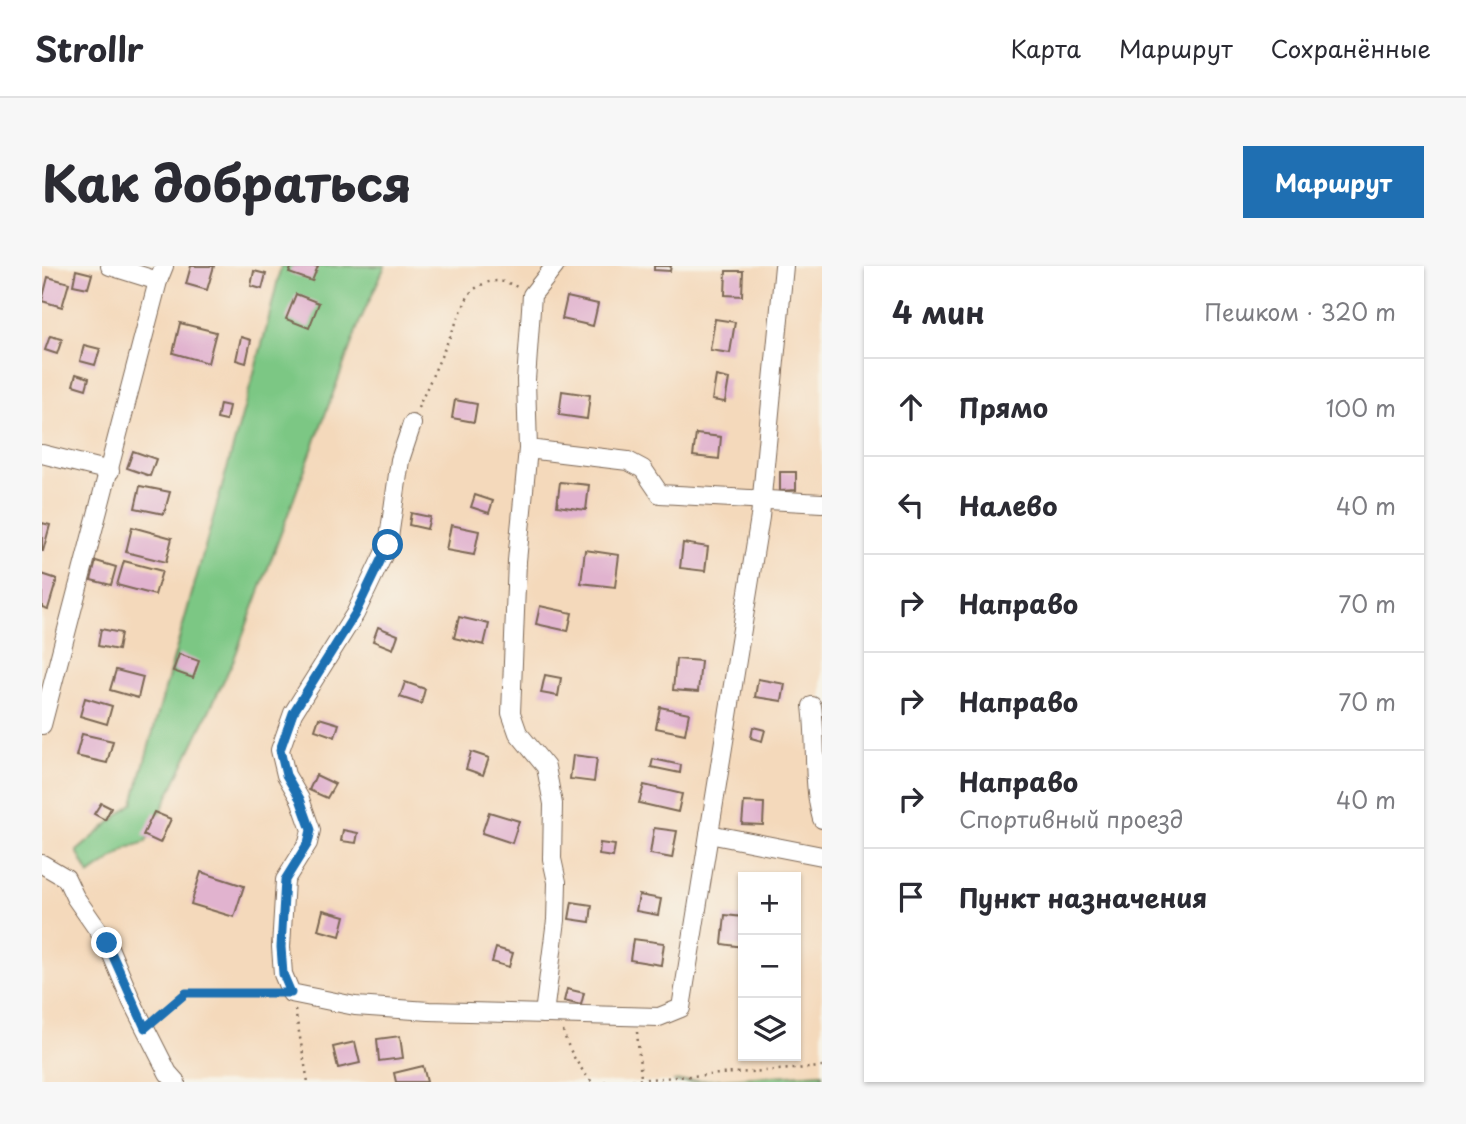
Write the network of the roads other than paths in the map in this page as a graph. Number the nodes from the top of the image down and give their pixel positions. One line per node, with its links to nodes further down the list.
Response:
1 (110, 266): 4 (street)
2 (555, 266): 6 (street)
3 (785, 266): 9 (street)
4 (161, 273): 8 (street)
5 (412, 424): 18 (street)
6 (528, 449): 9 (street); 18 (street)
7 (42, 454): 8 (street)
8 (110, 471): 11 (street)
9 (762, 499): 10 (street); 15 (street)
10 (822, 503)
11 (48, 685): 13 (street)
12 (812, 706): 14 (street)
13 (42, 725)
14 (822, 820)
15 (709, 835): 16 (street); 18 (street)
16 (822, 856)
17 (42, 864): 19 (street)
18 (544, 1014)
19 (176, 1082)

